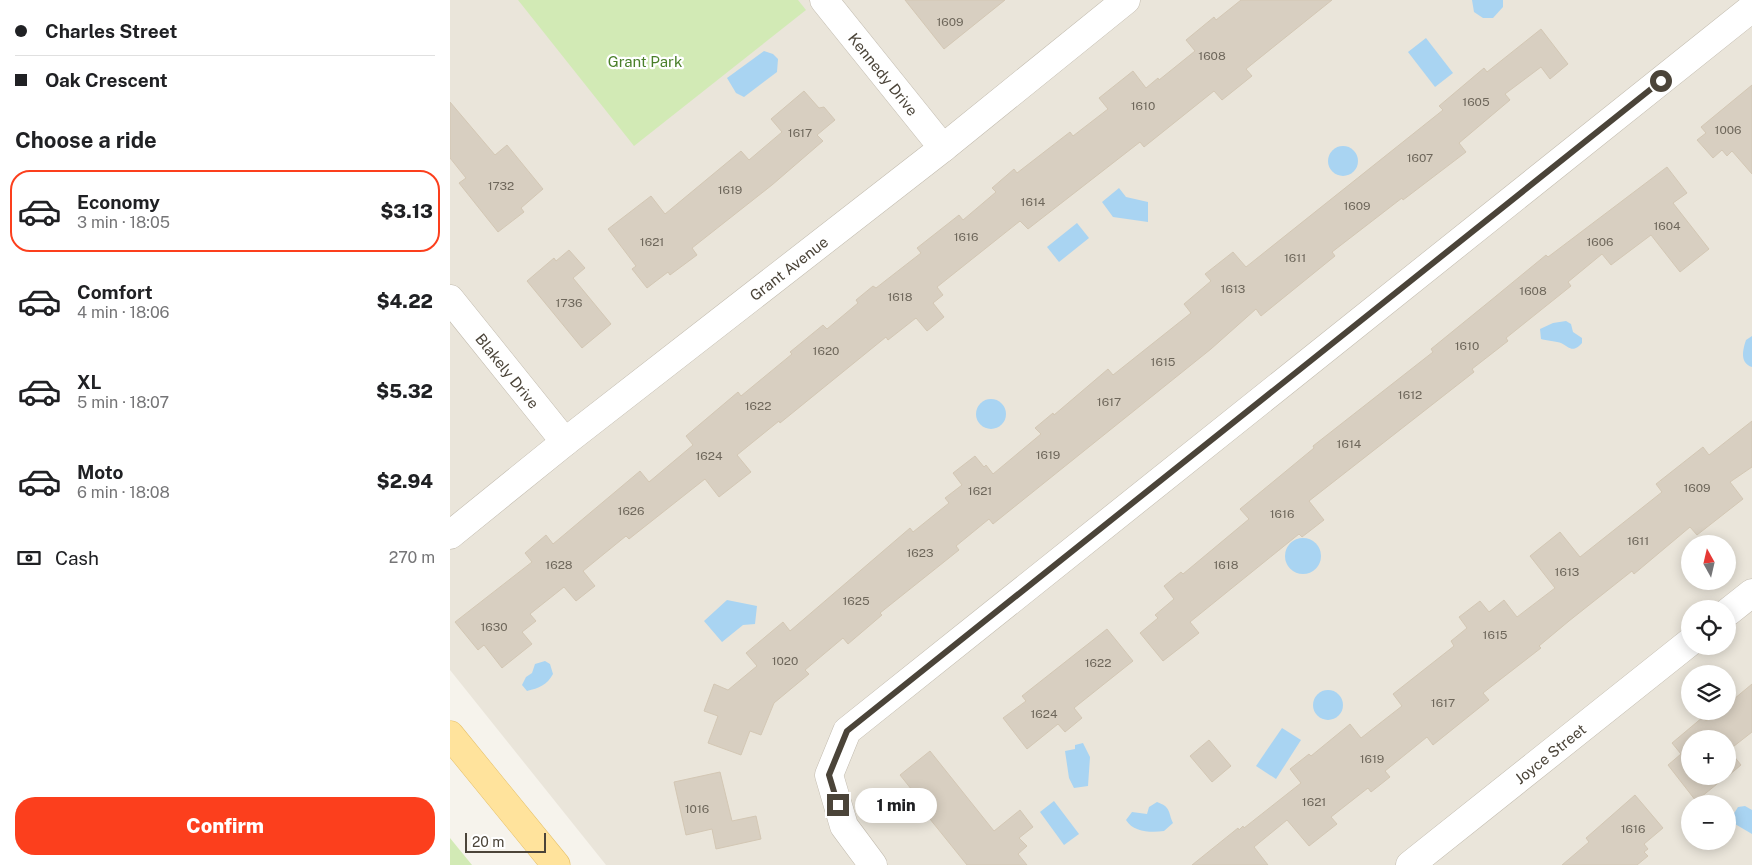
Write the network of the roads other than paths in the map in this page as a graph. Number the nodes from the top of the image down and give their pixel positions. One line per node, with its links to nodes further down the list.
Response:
1 (824, 0): 4 (street, Kennedy Drive)
2 (1126, 0): 4 (street, Grant Avenue)
3 (1752, 8): 13 (street)
4 (943, 148): 6 (street, Grant Avenue)
5 (450, 299): 6 (street, Blakely Drive)
6 (565, 442): 7 (street, Grant Avenue)
7 (450, 535)
8 (1752, 593): 9 (street)
9 (1736, 606)
10 (1681, 649): 14 (street, Joyce Street)
11 (450, 735): 12 (main road)
12 (556, 865)
13 (873, 865)
14 (1410, 865)

